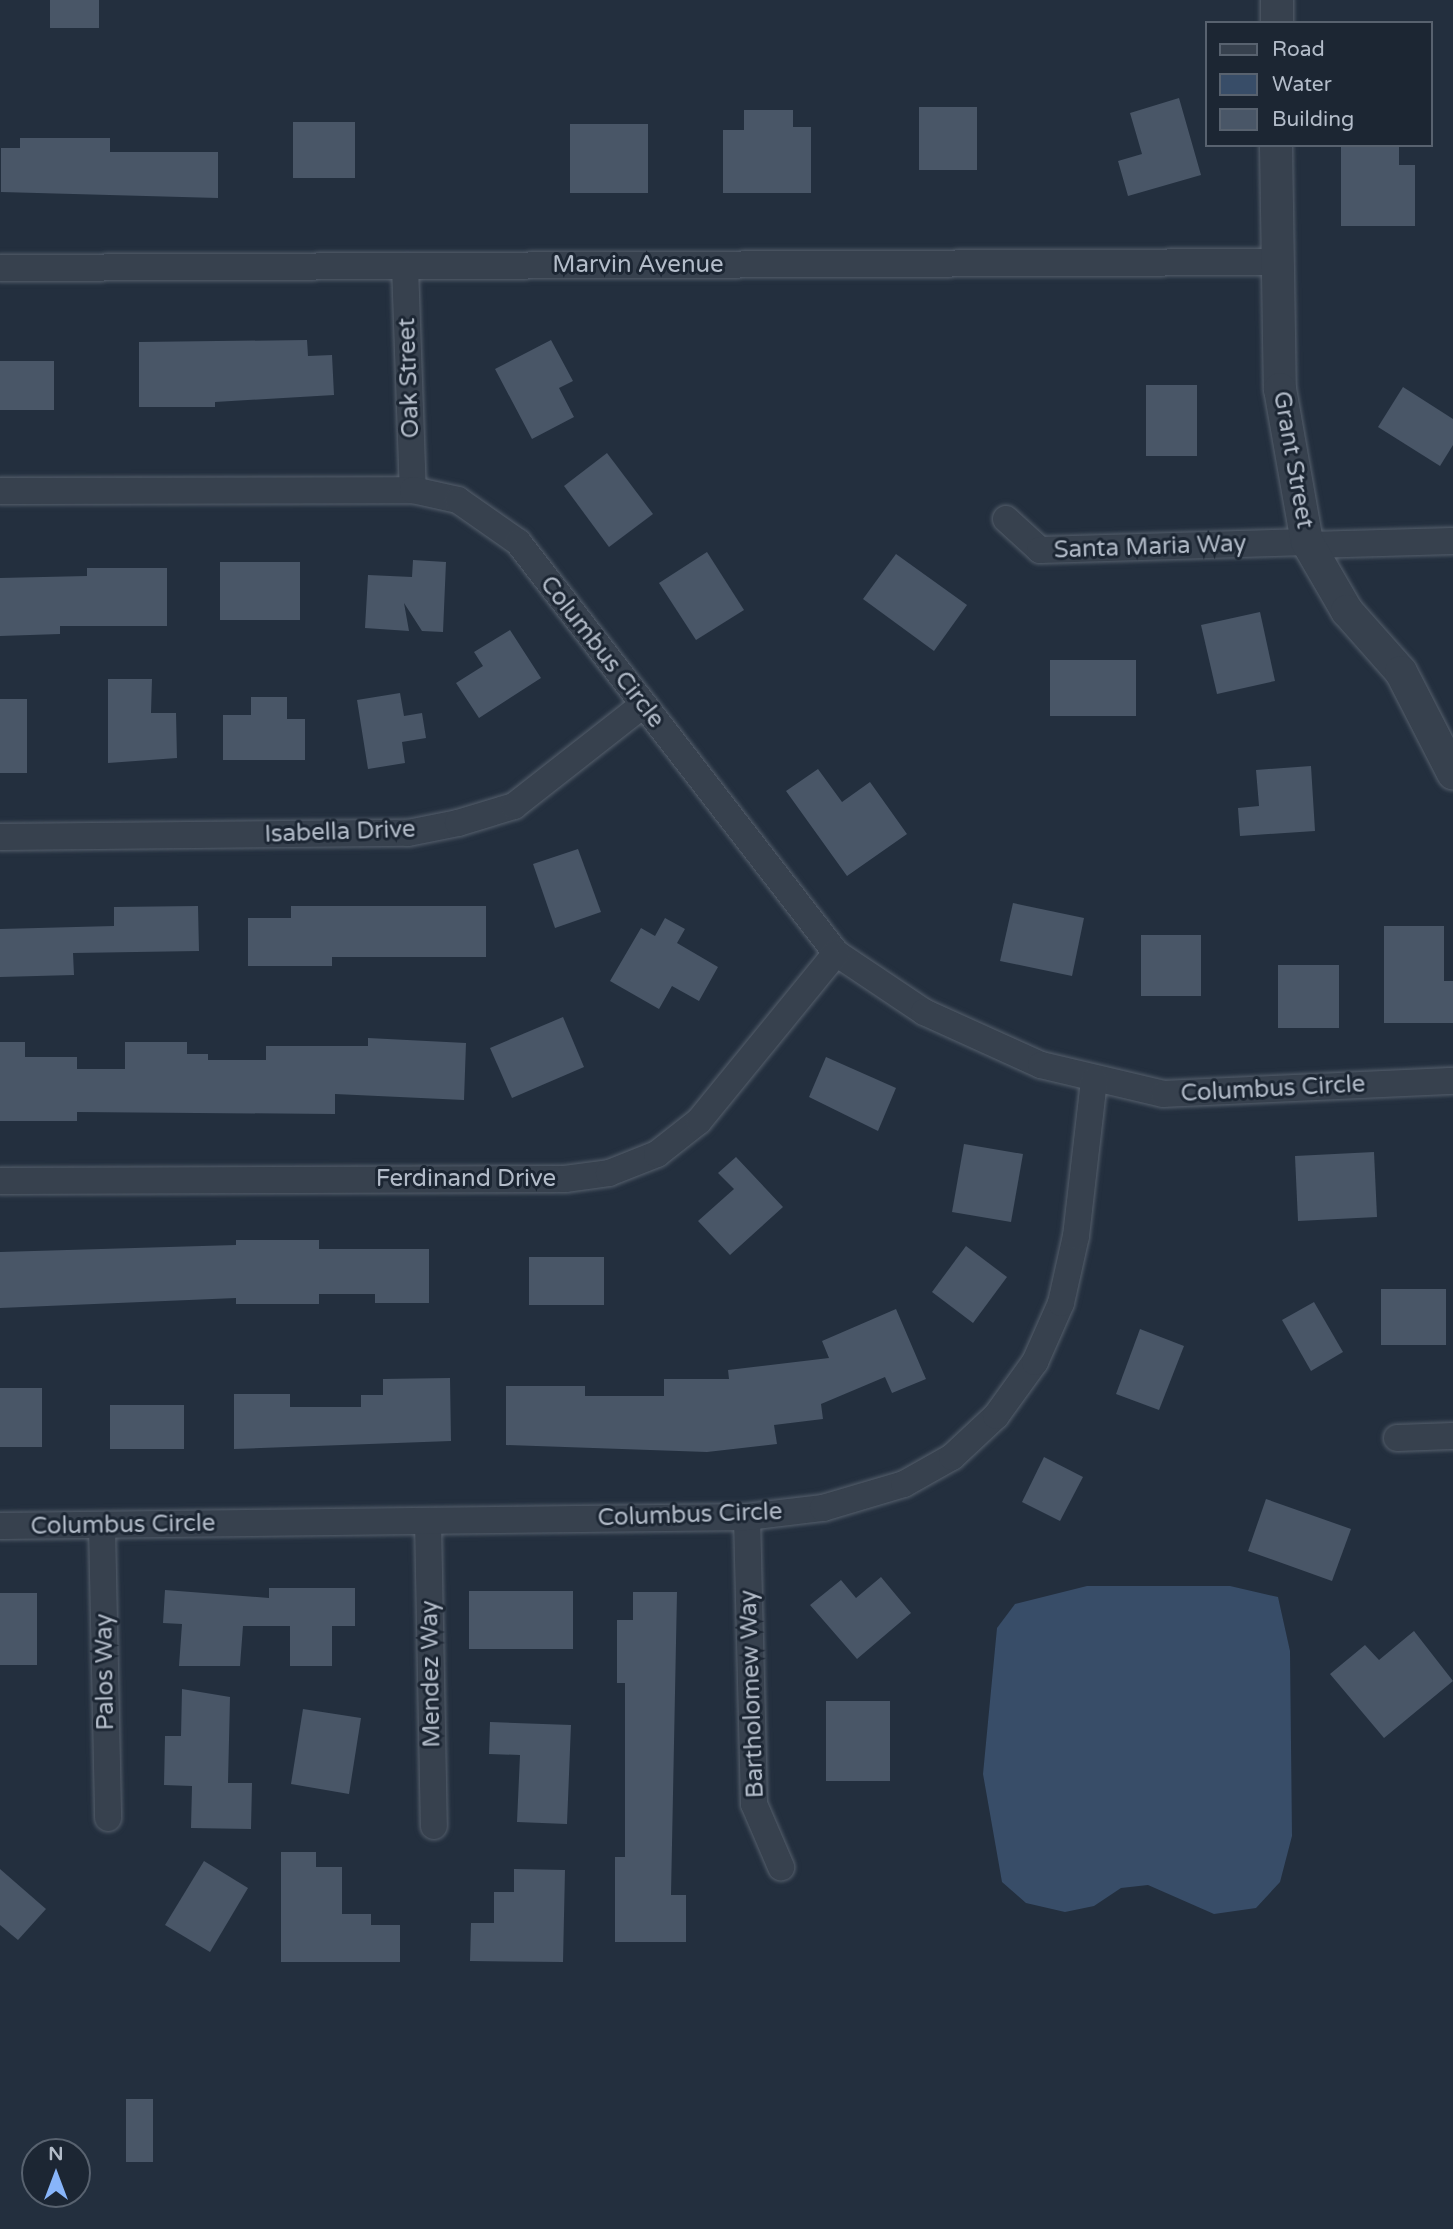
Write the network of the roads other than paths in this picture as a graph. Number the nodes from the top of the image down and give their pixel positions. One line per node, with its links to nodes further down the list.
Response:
1 (1277, 0): 2 (street)
2 (1277, 21)
3 (1276, 147): 4 (street, Grant Street)
4 (1276, 262): 5 (street, Marvin Avenue); 11 (street, Grant Street)
5 (405, 266): 6 (street, Marvin Avenue); 7 (street, Oak Street)
6 (0, 268)
7 (413, 490): 8 (street, Columbus Circle); 12 (street, Columbus Circle)
8 (0, 491)
9 (1006, 519): 11 (street, Santa Maria Way)
10 (1453, 541): 11 (street, Santa Maria Way)
11 (1309, 544): 13 (street, Grant Street)
12 (643, 705): 14 (street, Isabella Drive); 15 (street, Columbus Circle)
13 (1453, 773)
14 (0, 837)
15 (836, 953): 16 (street, Columbus Circle); 18 (street, Ferdinand Drive)
16 (1094, 1080): 17 (street, Columbus Circle); 21 (street, Columbus Circle)
17 (1453, 1081)
18 (0, 1181)
19 (1453, 1436): 20 (street)
20 (1397, 1438)
21 (747, 1517): 22 (street, Columbus Circle); 27 (street, Bartholomew Way)
22 (428, 1521): 23 (street, Columbus Circle); 26 (street, Mendez Way)
23 (102, 1525): 24 (street, Columbus Circle); 25 (street, Palos Way)
24 (0, 1526)
25 (108, 1818)
26 (434, 1826)
27 (780, 1867)

